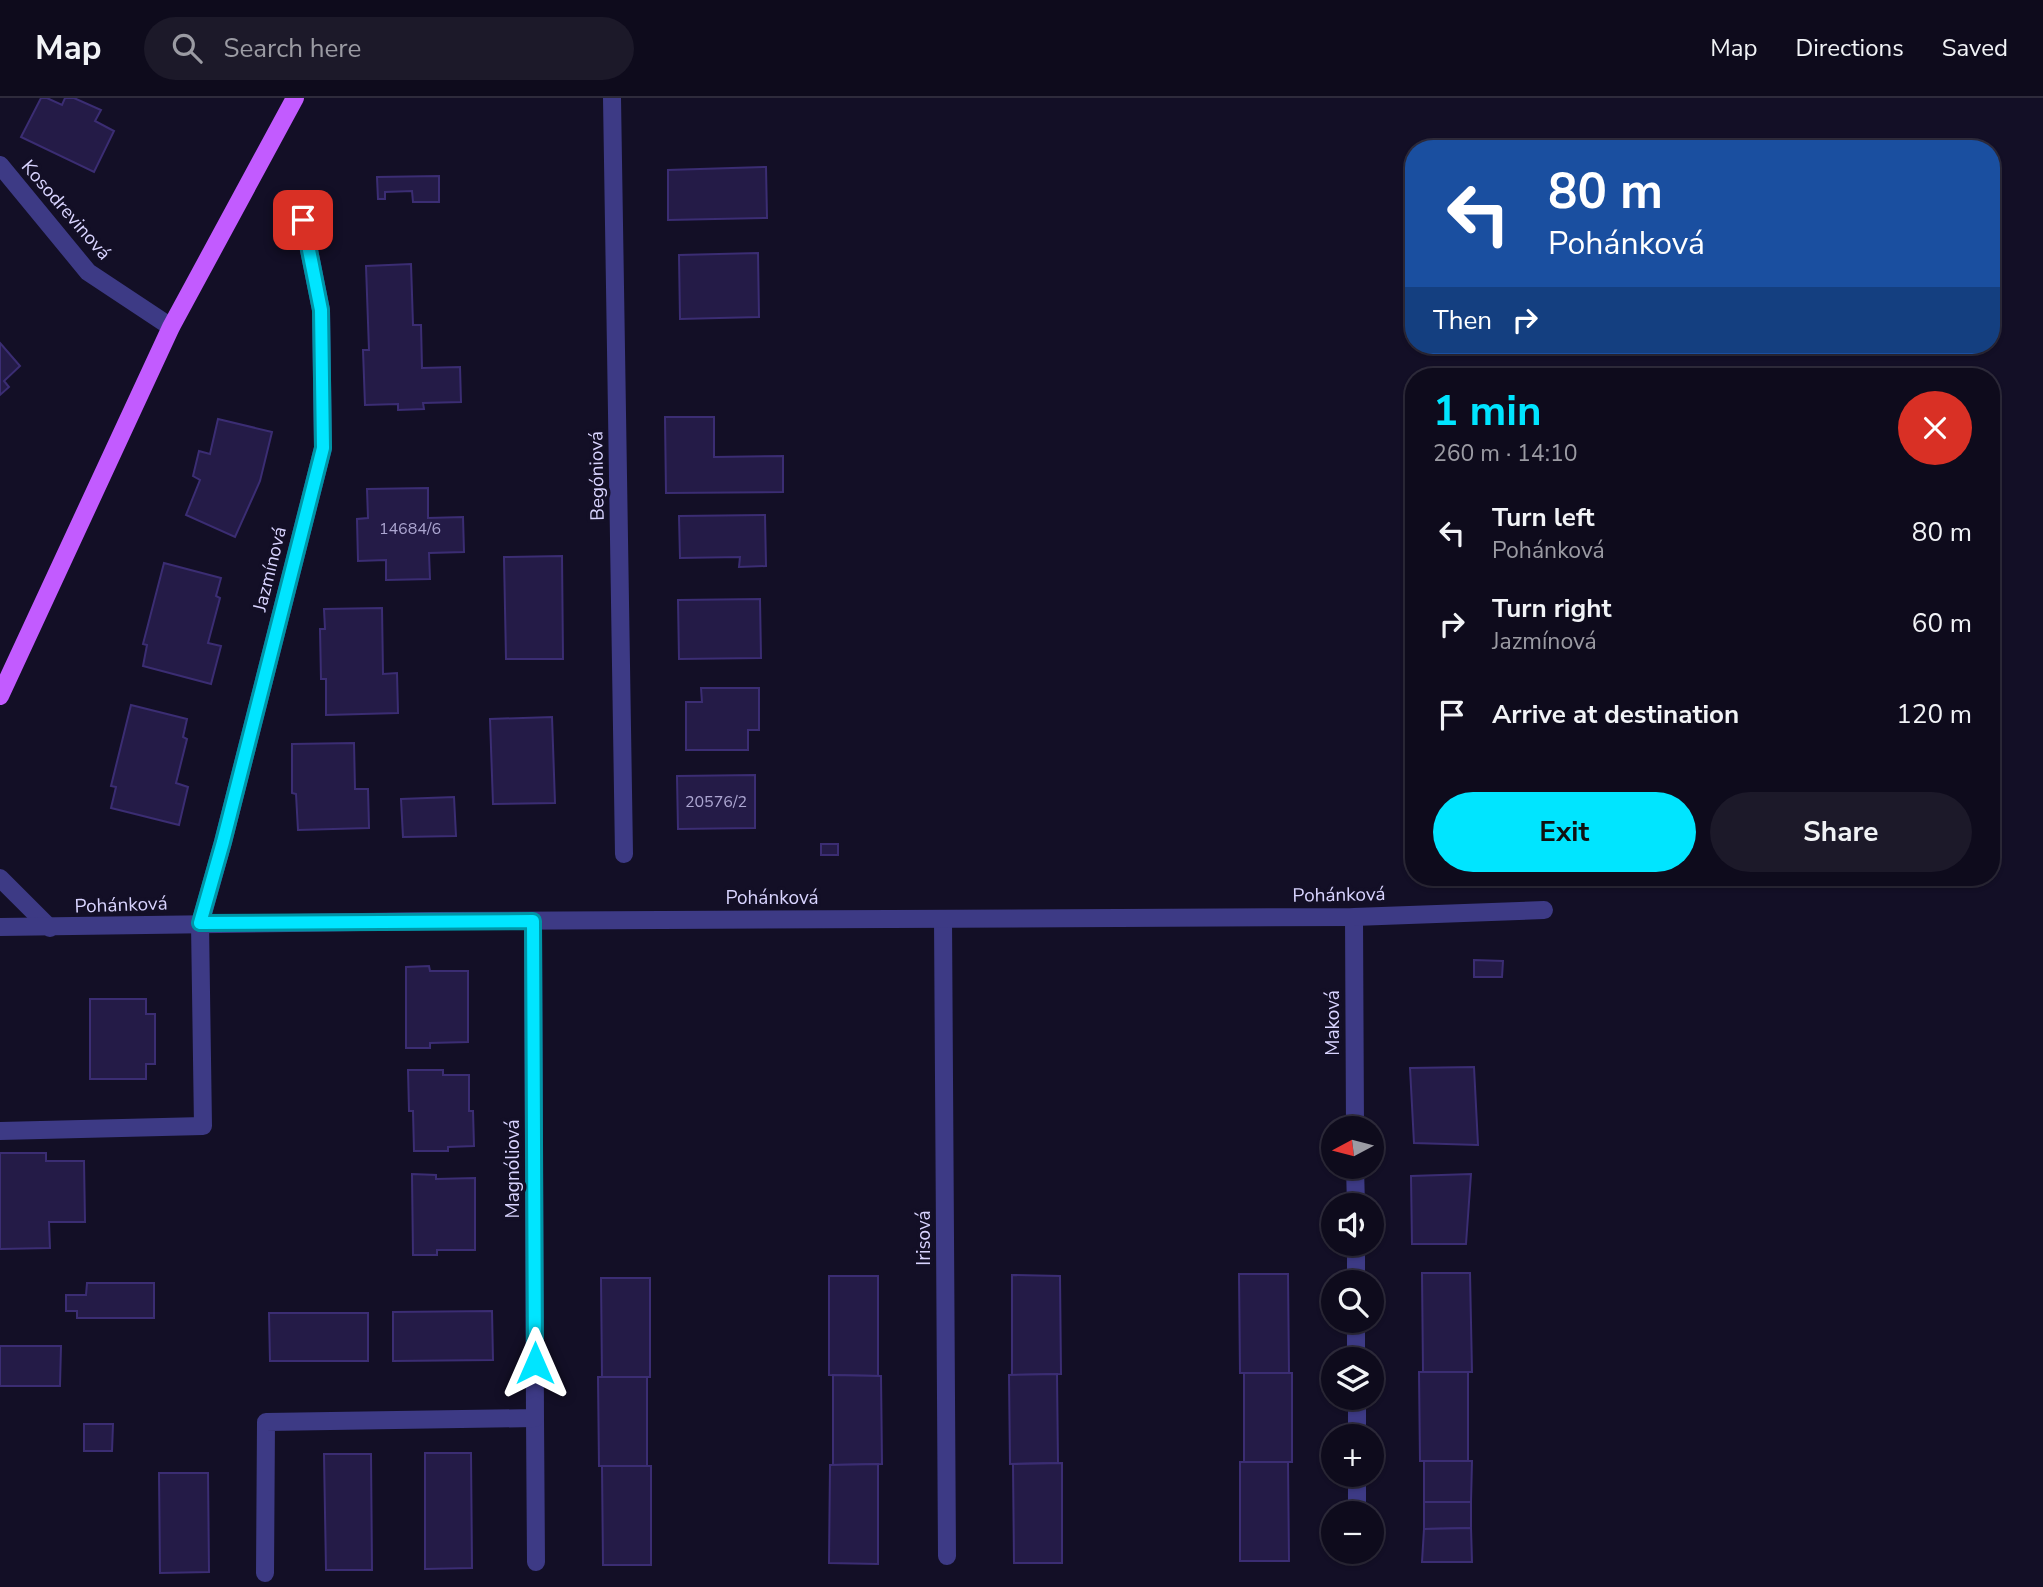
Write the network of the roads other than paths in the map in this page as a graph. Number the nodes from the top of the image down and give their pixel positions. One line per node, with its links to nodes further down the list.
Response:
1 (295, 98): 5 (main road)
2 (612, 98): 7 (street, Begóniová)
3 (0, 165): 5 (street, Kosodrevinová)
4 (303, 220): 13 (street, Jazmínová)
5 (171, 327): 6 (main road)
6 (0, 695)
7 (624, 854)
8 (0, 878): 15 (street)
9 (1544, 910): 10 (street, Pohánková)
10 (1354, 917): 11 (street, Pohánková); 16 (street, Maková)
11 (943, 919): 12 (street, Pohánková); 19 (street, Irisová)
12 (533, 921): 13 (street, Pohánková); 18 (street, Magnóliová)
13 (200, 923): 15 (street, Pohánková); 17 (street, Jazmínová)
14 (0, 927): 15 (street, Pohánková)
15 (50, 928)
16 (1355, 1116)
17 (0, 1131)
18 (535, 1418): 20 (street, Magnóliová); 21 (street)
19 (947, 1556)
20 (537, 1562)
21 (265, 1573)

